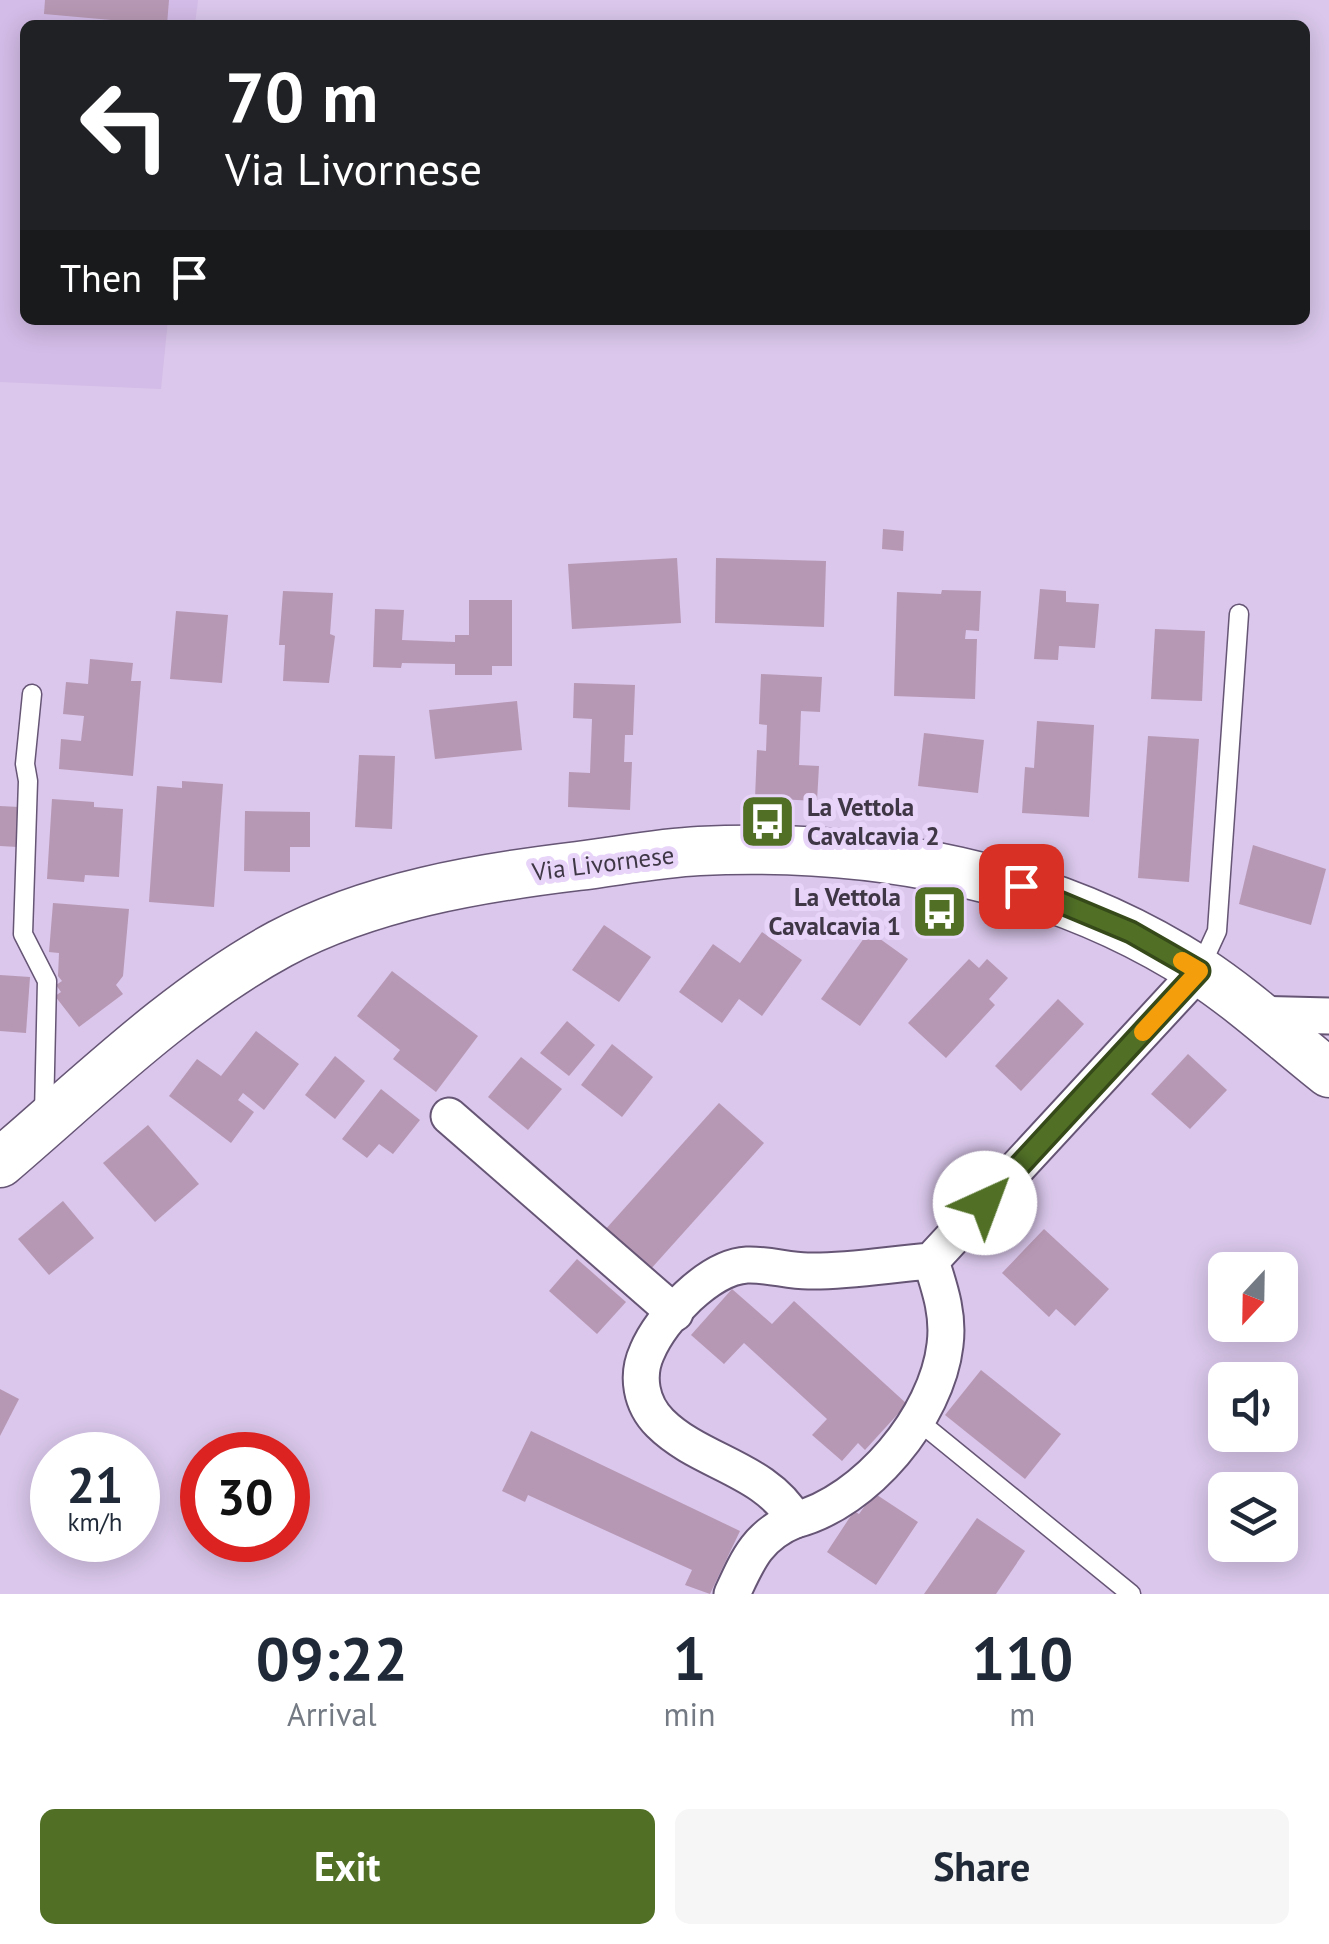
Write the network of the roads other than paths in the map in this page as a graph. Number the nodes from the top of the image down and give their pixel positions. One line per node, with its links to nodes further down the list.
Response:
1 (1239, 614): 3 (lane)
2 (32, 694): 8 (lane)
3 (1199, 971): 4 (street, Via Livornese); 8 (street, Via Livornese); 10 (street)
4 (1254, 1014): 5 (street); 6 (street, Via Livornese)
5 (1329, 1016)
6 (1329, 1073)
7 (449, 1116): 11 (street)
8 (44, 1125): 9 (street, Via Livornese)
9 (0, 1163)
10 (931, 1262): 11 (street); 12 (street)
11 (675, 1313): 13 (street)
12 (916, 1419): 13 (street); 15 (lane)
13 (796, 1520): 14 (street)
14 (732, 1594)
15 (1132, 1594)

